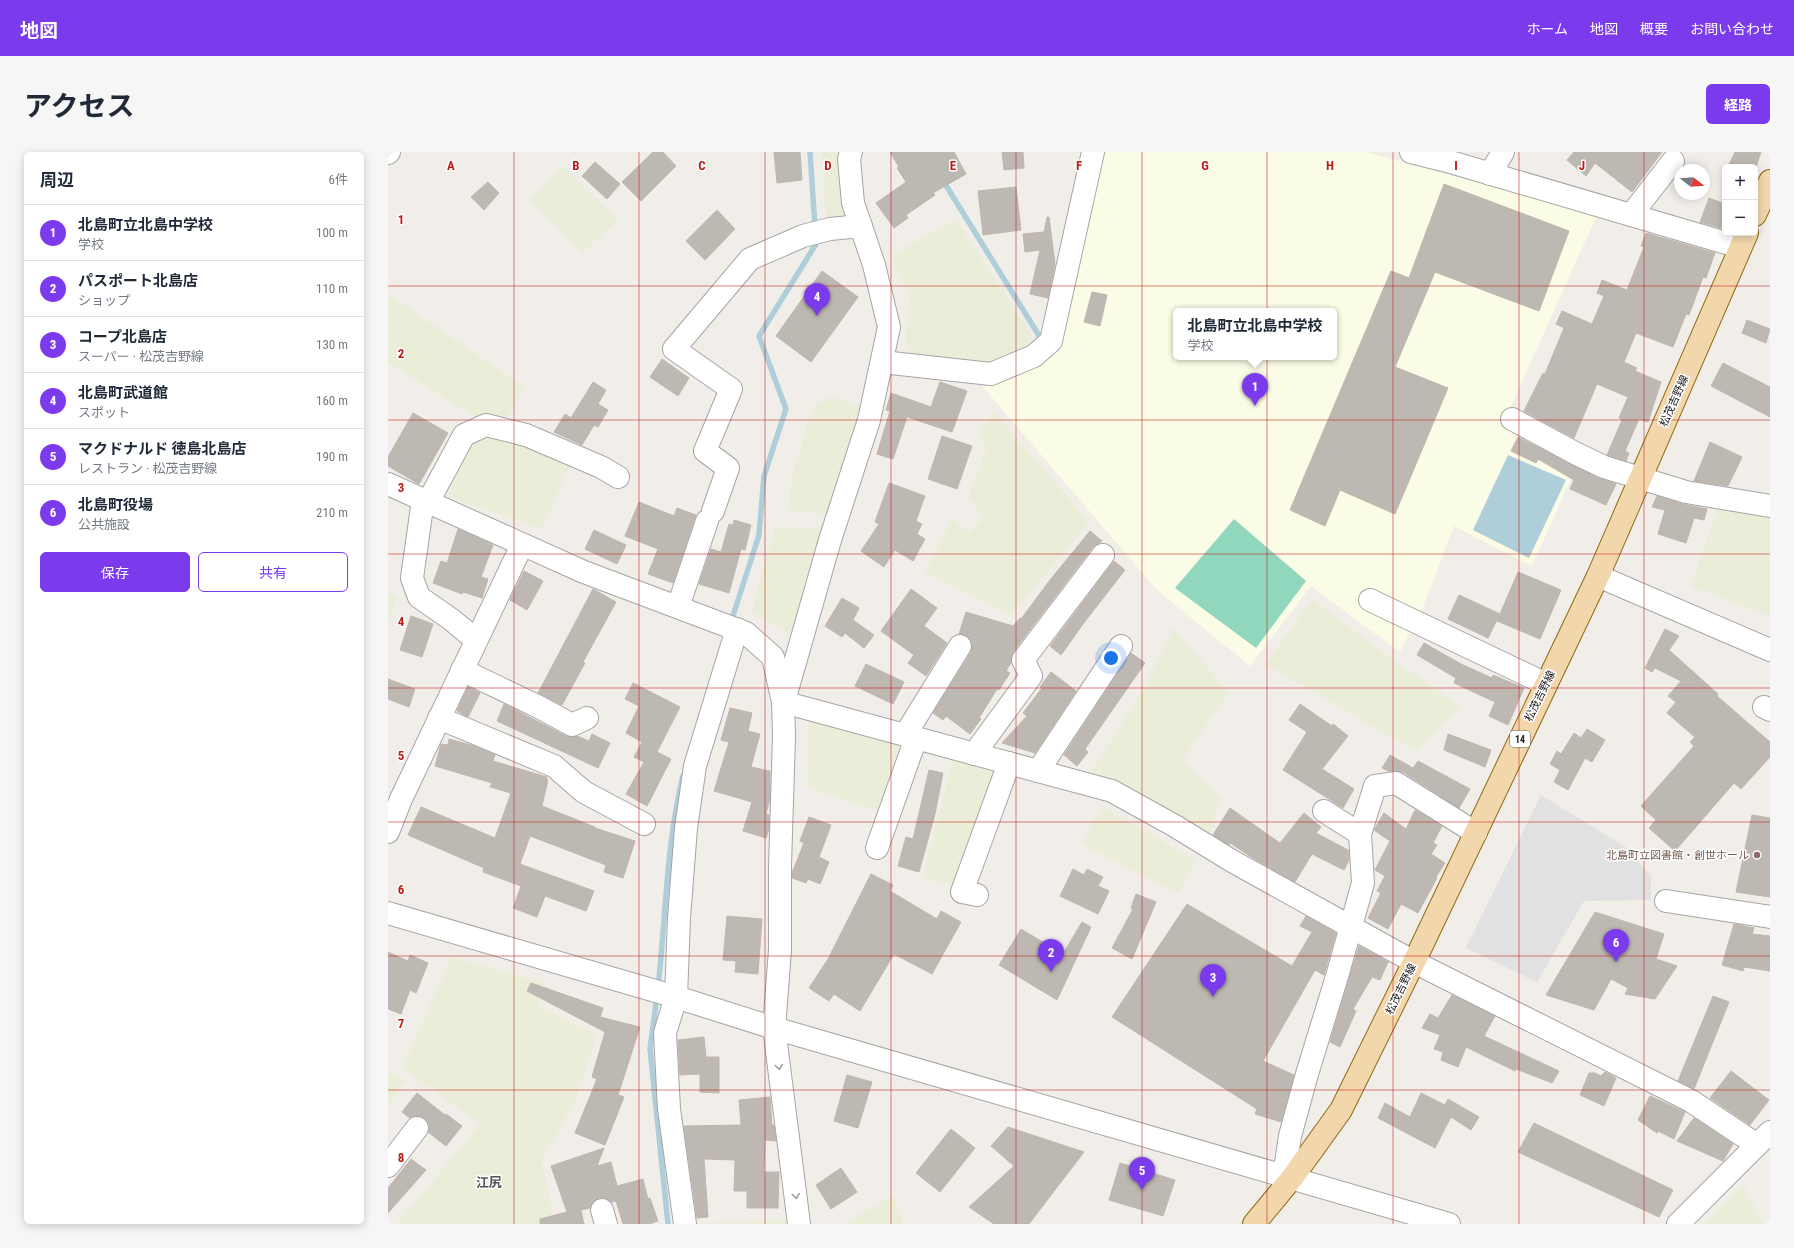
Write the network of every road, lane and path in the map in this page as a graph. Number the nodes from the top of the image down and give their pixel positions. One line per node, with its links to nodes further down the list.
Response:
1 (851, 152): 11 (street)
2 (1093, 152): 13 (street)
3 (1410, 152): 5 (street)
4 (1503, 152): 7 (street)
5 (1456, 158): 7 (street)
6 (1673, 161): 10 (street)
7 (1490, 174): 10 (street)
8 (1770, 181): 9 (main road)
9 (1758, 207)
10 (1631, 215): 12 (street)
11 (861, 226): 13 (street); 24 (street)
12 (1744, 240): 16 (main road, 松茂吉野線 / 14)
13 (882, 362): 32 (street)
14 (1512, 419): 16 (street)
15 (618, 477): 18 (street)
16 (1640, 477): 19 (street); 22 (main road, 松茂吉野線 / 14)
17 (388, 484): 18 (street)
18 (426, 501): 20 (street); 26 (street)
19 (1770, 506)
20 (522, 545): 24 (street); 26 (street)
21 (1103, 555): 36 (street)
22 (1598, 576): 29 (street); 31 (main road, 松茂吉野線 / 14)
23 (1370, 600): 31 (street)
24 (678, 607): 25 (street)
25 (736, 629): 32 (street); 51 (street)
26 (476, 640): 30 (street)
27 (960, 646): 35 (street)
28 (1121, 646): 38 (street)
29 (1770, 650)
30 (462, 670): 33 (street); 34 (street)
31 (1546, 684): 42 (main road, 松茂吉野線 / 14)
32 (783, 702): 35 (street); 52 (street)
33 (439, 718): 40 (street); 41 (street)
34 (587, 718)
35 (910, 736): 36 (street); 44 (street)
36 (974, 754): 37 (street)
37 (1009, 764): 38 (street); 45 (street)
38 (1038, 771): 49 (street)
39 (1324, 811): 43 (street)
40 (644, 824)
41 (388, 832)
42 (1476, 833): 43 (street); 50 (main road, 松茂吉野線 / 14)
43 (1360, 834): 49 (street)
44 (877, 848)
45 (977, 895)
46 (1666, 901): 48 (street)
47 (388, 913): 51 (street)
48 (1770, 917)
49 (1350, 926): 50 (street); 56 (street)
50 (1414, 962): 54 (street); 56 (main road, 松茂吉野線 / 14)
51 (663, 993): 52 (street); 57 (street)
52 (774, 1028): 56 (street); 58 (street, one-way to 58)
53 (417, 1128): 55 (street)
54 (1763, 1138): 61 (street)
55 (388, 1166)
56 (1288, 1177): 59 (main road, 松茂吉野線 / 14); 60 (street)
57 (685, 1224)
58 (799, 1224)
59 (1254, 1224)
60 (1449, 1224)
61 (1678, 1224)

